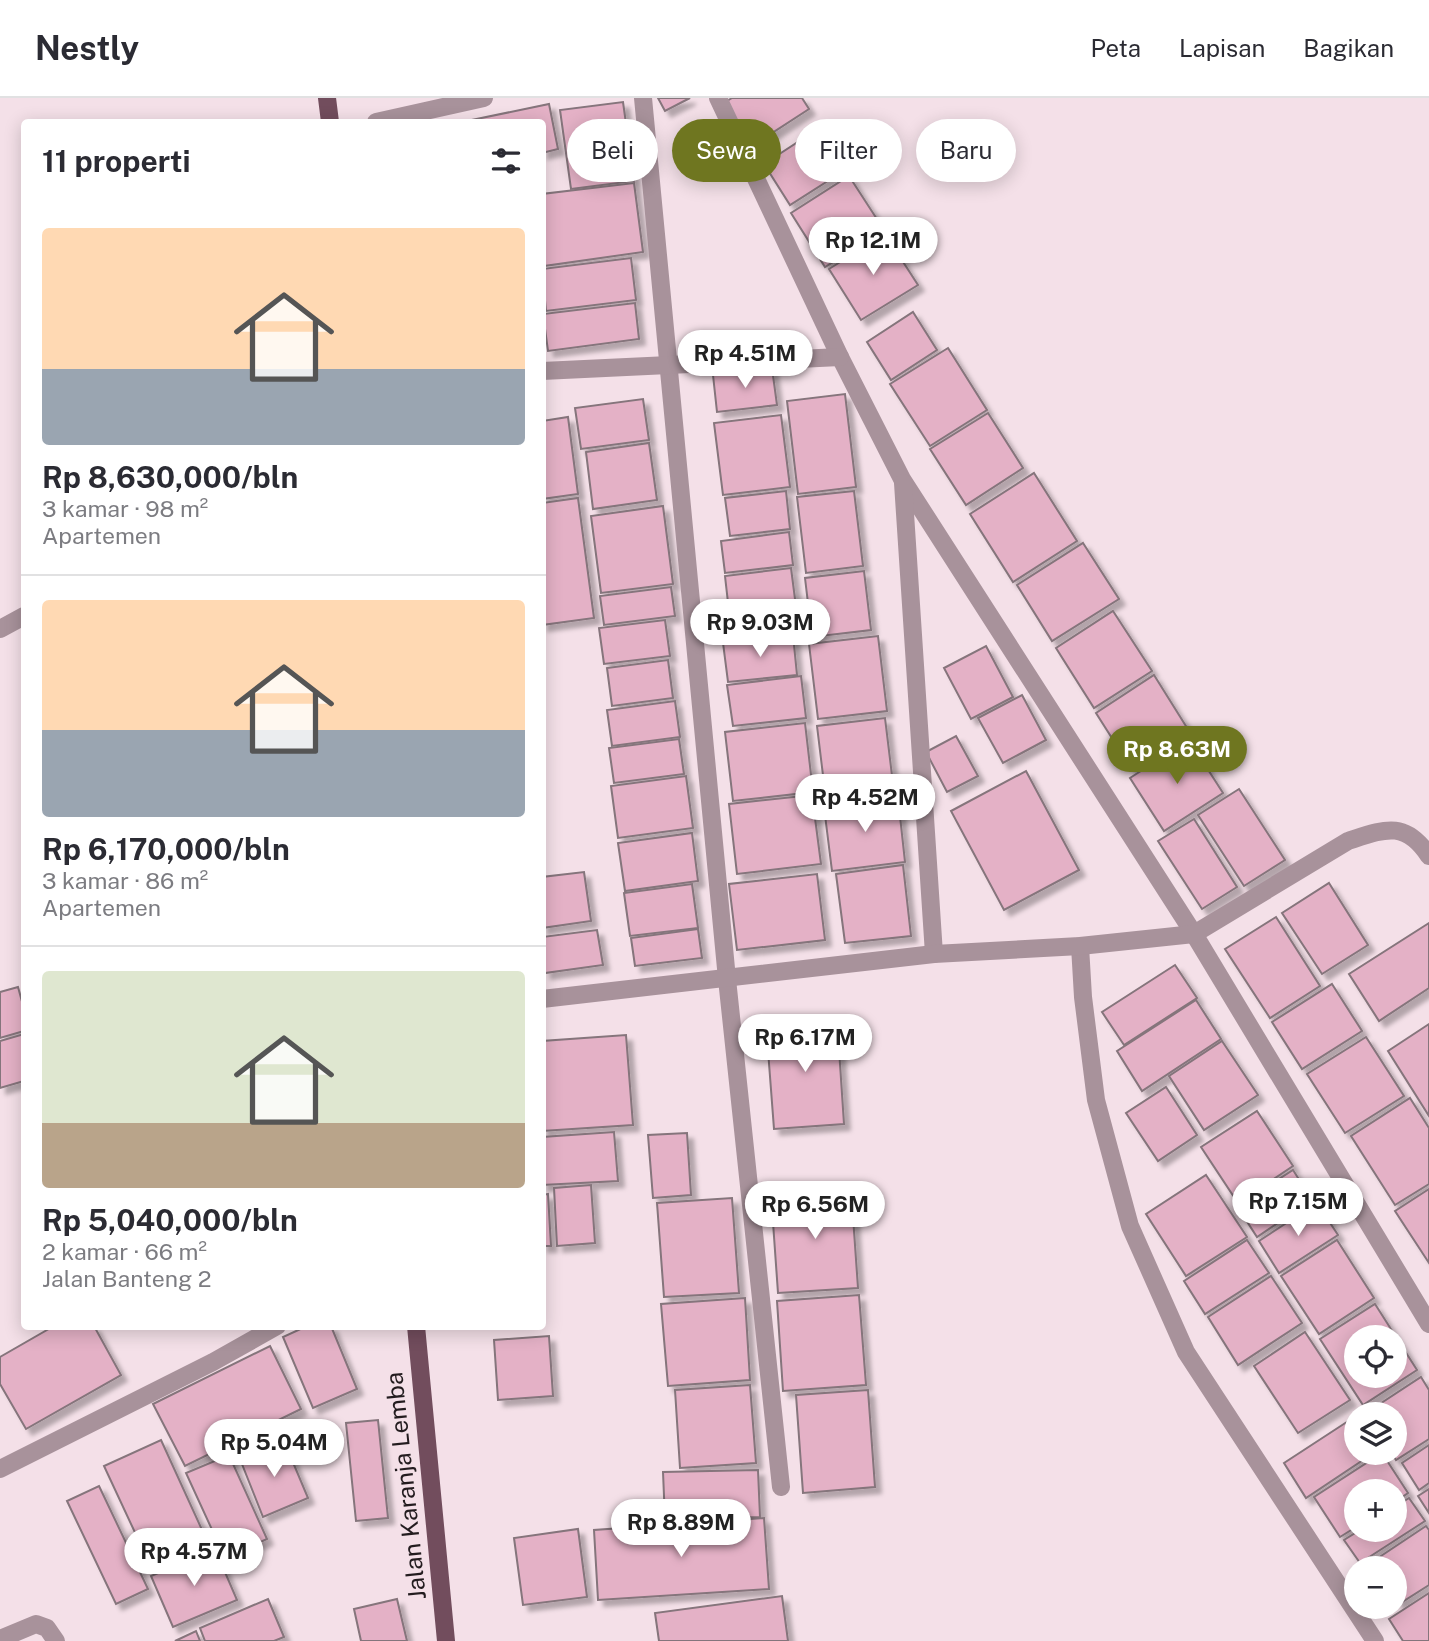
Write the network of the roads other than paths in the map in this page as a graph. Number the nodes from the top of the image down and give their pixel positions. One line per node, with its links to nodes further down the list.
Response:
1 (327, 98): 5 (main road)
2 (484, 98): 6 (street)
3 (643, 98): 8 (street)
4 (718, 98): 7 (street)
5 (330, 119)
6 (390, 119)
7 (840, 357): 8 (street); 10 (street)
8 (668, 366): 9 (street); 17 (street)
9 (546, 371)
10 (902, 479): 14 (street); 16 (street)
11 (21, 617): 12 (street)
12 (0, 629)
13 (1429, 856): 14 (street)
14 (1194, 934): 15 (street); 19 (street)
15 (1080, 946): 16 (street); 27 (street)
16 (934, 954): 17 (street)
17 (727, 979): 18 (street); 23 (street)
18 (546, 999)
19 (1429, 1324)
20 (270, 1330): 22 (street)
21 (416, 1330): 26 (main road, Jalan Karanja Lemba)
22 (0, 1469)
23 (781, 1487)
24 (0, 1640): 25 (street)
25 (56, 1641)
26 (446, 1641)
27 (1375, 1641)

